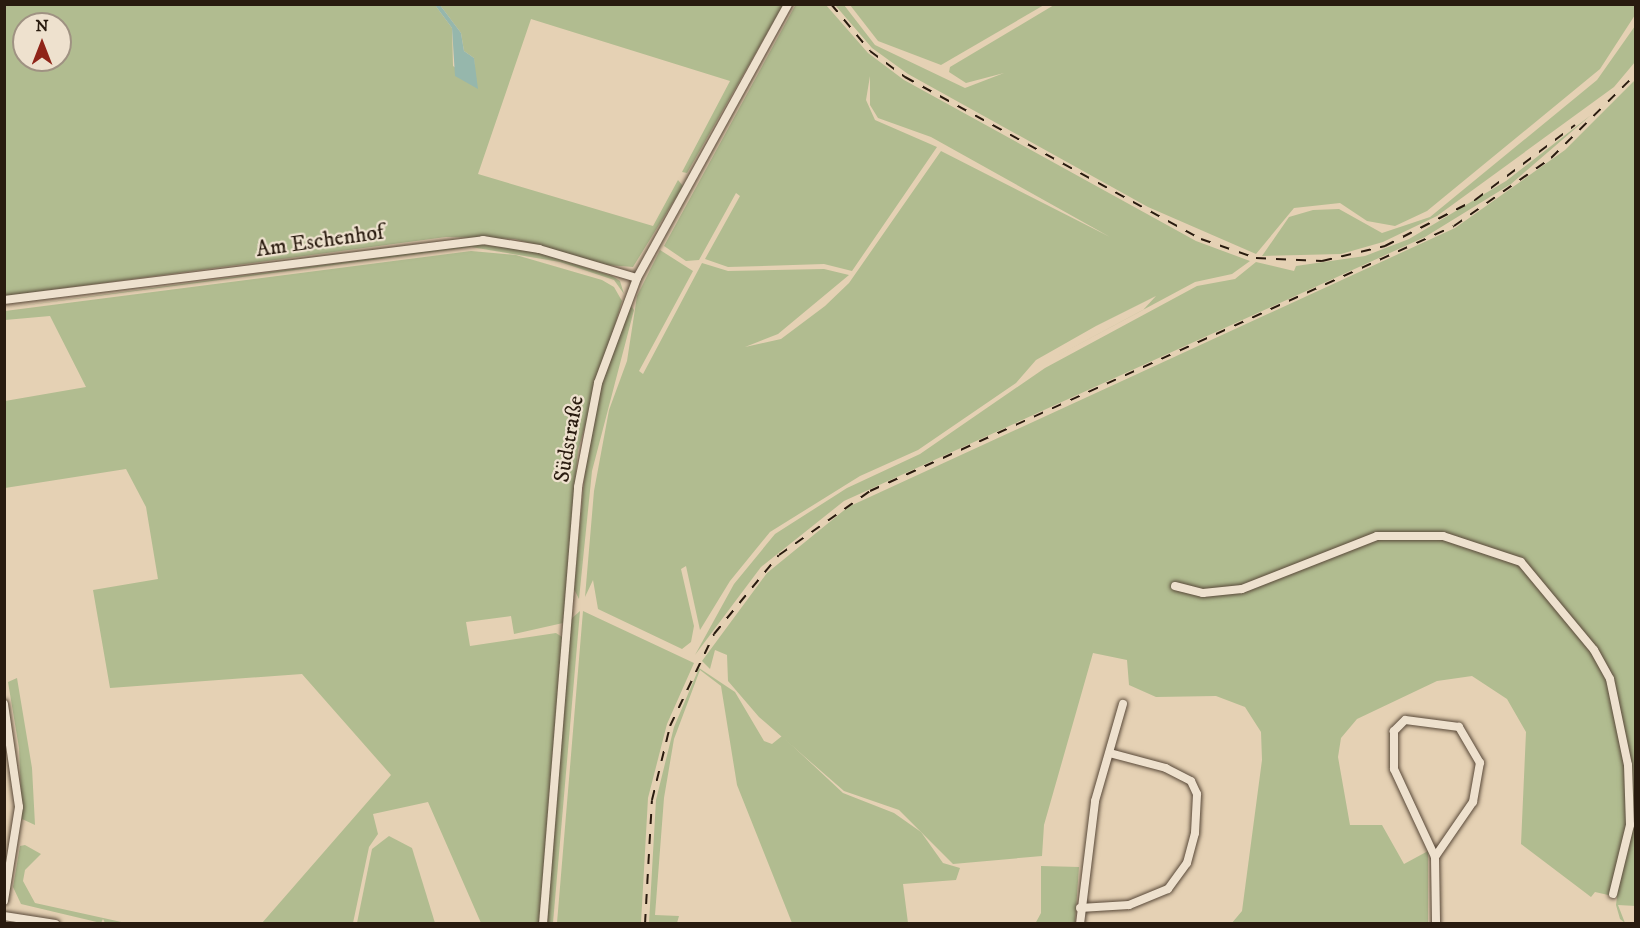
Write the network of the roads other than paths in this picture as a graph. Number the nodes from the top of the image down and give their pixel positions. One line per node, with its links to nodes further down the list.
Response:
1 (788, 4): 2 (street, Südstraße)
2 (637, 278): 3 (street, Am Eschenhof); 14 (street, Südstraße)
3 (4, 300)
4 (1175, 586): 9 (street)
5 (1123, 704): 7 (street)
6 (4, 705): 10 (street)
7 (1113, 754): 11 (street); 11 (street)
8 (1435, 857): 8 (street); 16 (street)
9 (1613, 894)
10 (4, 901)
11 (1080, 908): 15 (street)
12 (4, 916): 13 (street)
13 (55, 924)
14 (543, 924)
15 (1080, 924)
16 (1436, 924)

